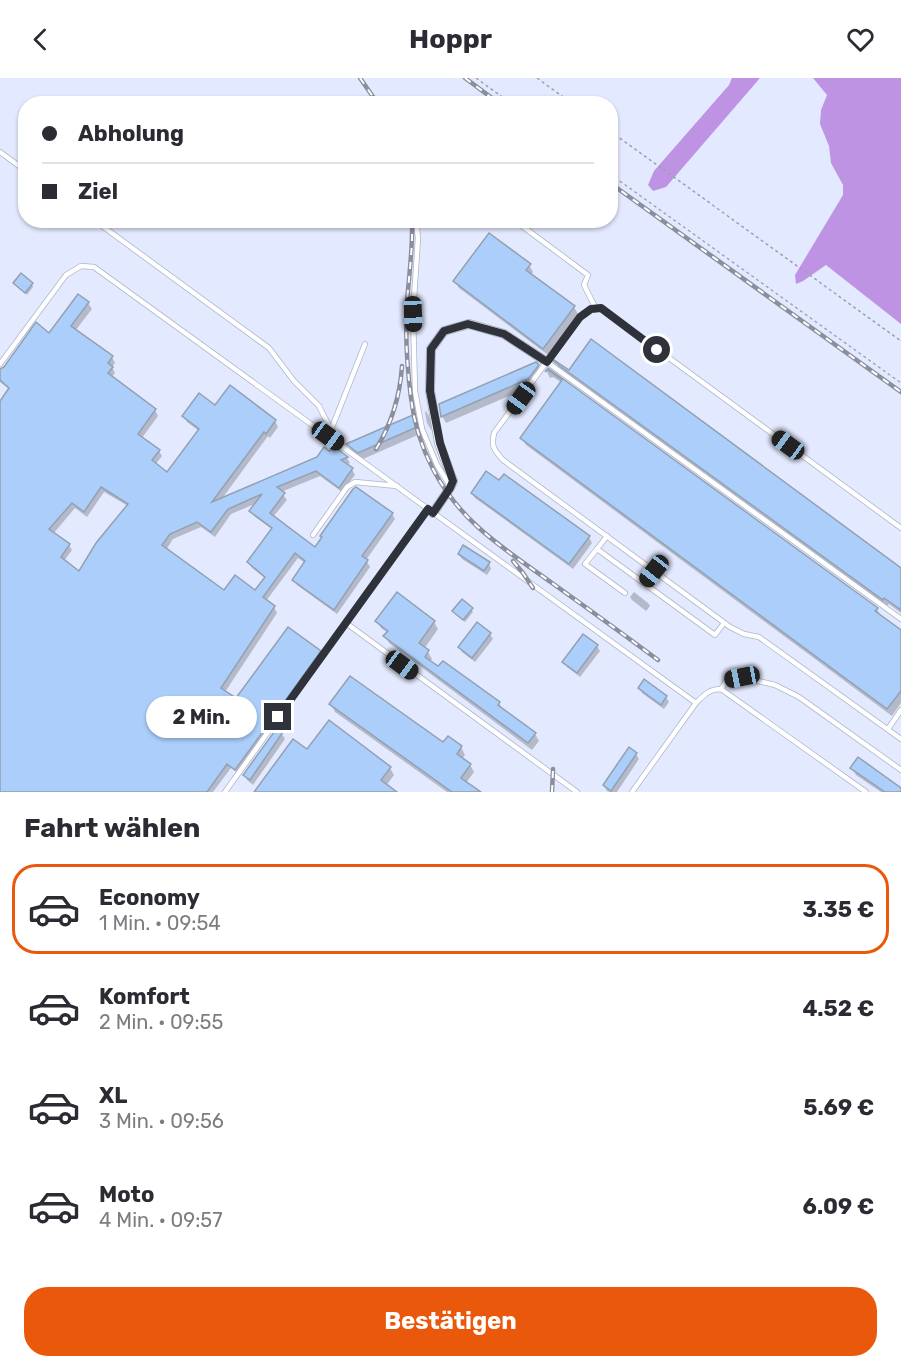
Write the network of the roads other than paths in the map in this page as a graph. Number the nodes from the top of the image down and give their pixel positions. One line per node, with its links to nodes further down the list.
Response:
1 (0, 152): 2 (lane)
2 (18, 165)
3 (105, 228): 10 (lane)
4 (417, 228): 13 (lane)
5 (525, 228): 6 (lane)
6 (596, 309): 8 (lane); 15 (lane)
7 (365, 344): 10 (lane)
8 (547, 362): 13 (street); 17 (lane); 22 (lane)
9 (0, 364): 11 (lane)
10 (331, 430): 11 (lane)
11 (328, 436): 12 (lane)
12 (397, 486): 14 (lane); 16 (lane)
13 (450, 488): 14 (street)
14 (431, 511): 23 (lane); 26 (lane)
15 (901, 528)
16 (313, 535)
17 (607, 536): 18 (lane); 19 (lane)
18 (597, 549): 20 (lane); 21 (lane)
19 (654, 571): 20 (lane); 24 (lane)
20 (644, 583): 24 (lane)
21 (625, 593)
22 (901, 619)
23 (346, 623): 31 (lane); 32 (lane)
24 (724, 623): 28 (lane)
25 (721, 689): 26 (lane); 30 (lane); 34 (lane)
26 (696, 703): 33 (lane)
27 (901, 710): 28 (lane)
28 (888, 729): 29 (lane)
29 (901, 739)
30 (901, 770)
31 (225, 792)
32 (577, 792)
33 (632, 792)
34 (867, 792)

